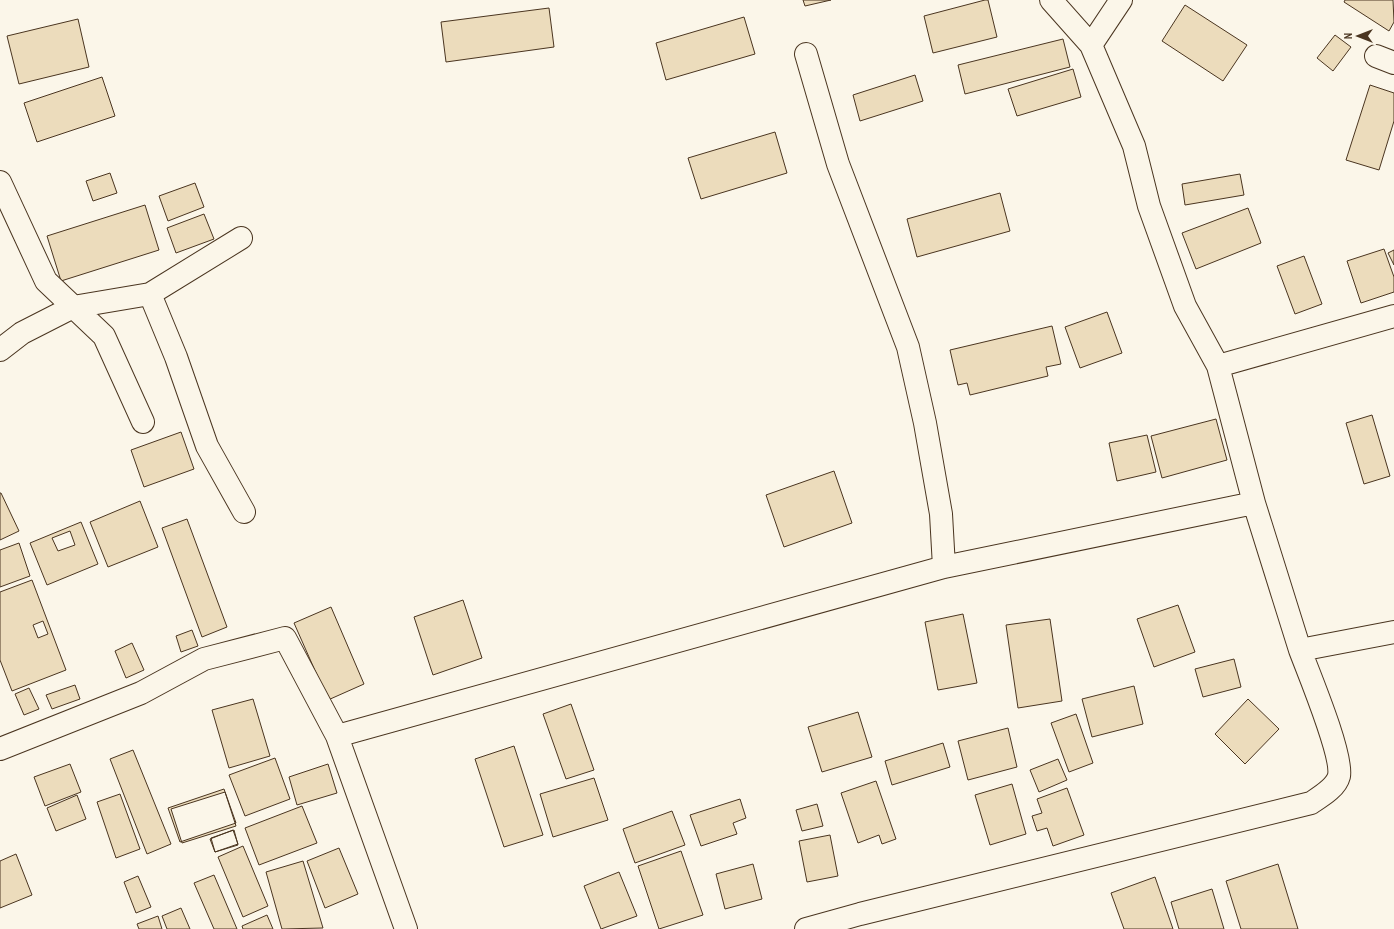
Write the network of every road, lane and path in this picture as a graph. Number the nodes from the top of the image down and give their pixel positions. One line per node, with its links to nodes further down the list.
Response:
1 (1051, 0): 3 (street)
2 (1121, 0): 3 (street)
3 (1091, 45): 11 (street)
4 (806, 54): 15 (street)
5 (0, 182): 8 (street)
6 (241, 238): 7 (street)
7 (150, 294): 8 (street); 14 (street)
8 (73, 307): 10 (street); 12 (street)
9 (1394, 316): 11 (street)
10 (0, 350)
11 (1218, 366): 13 (street)
12 (143, 422)
13 (1254, 503): 15 (street); 17 (street)
14 (244, 512)
15 (944, 567): 18 (street)
16 (1394, 632): 17 (street)
17 (1300, 650): 20 (street)
18 (336, 736): 19 (street); 21 (street)
19 (0, 749)
20 (862, 921): 22 (street)
21 (405, 929)
22 (806, 929)

